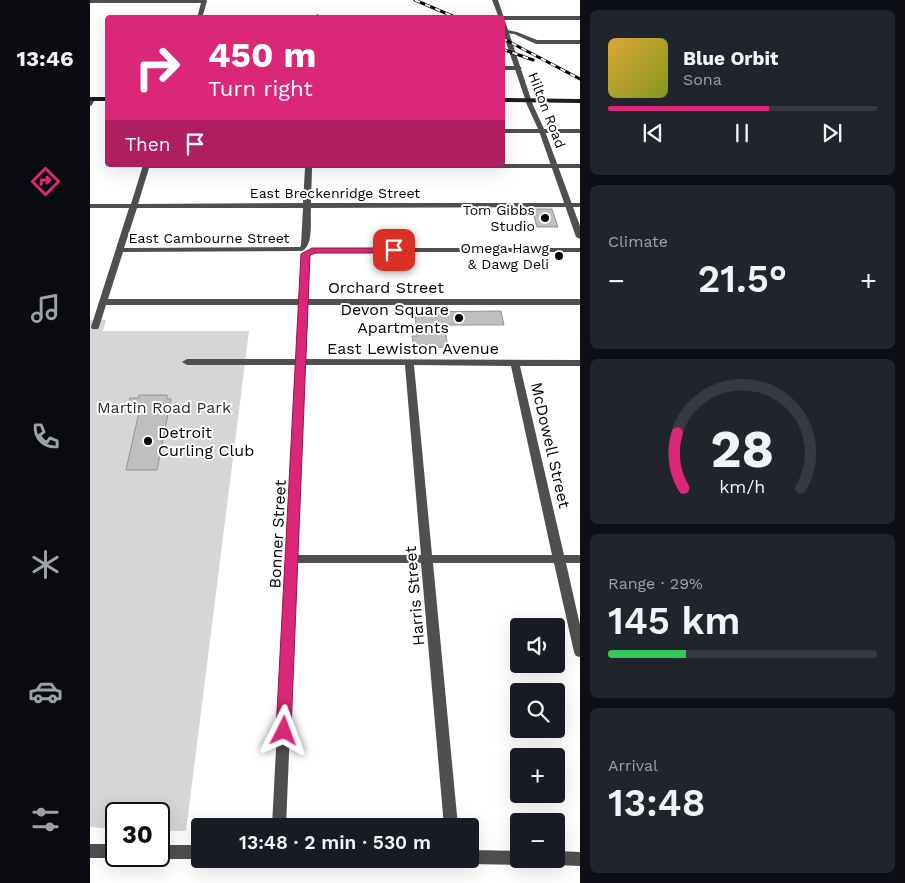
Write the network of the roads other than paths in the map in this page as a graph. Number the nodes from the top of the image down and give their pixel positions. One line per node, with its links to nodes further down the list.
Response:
1 (496, 0): 5 (street, Hilton Road)
2 (90, 1): 3 (street)
3 (204, 1): 4 (street)
4 (199, 15)
5 (501, 15)
6 (505, 18): 7 (street)
7 (580, 18)
8 (505, 26): 9 (street, Hilton Road)
9 (507, 32): 10 (street); 12 (street, Hilton Road)
10 (580, 42)
11 (505, 68): 12 (street)
12 (519, 68): 15 (street, Hilton Road)
13 (105, 99): 17 (main road)
14 (505, 100): 15 (main road)
15 (529, 100): 16 (main road); 19 (street, Hilton Road)
16 (580, 100)
17 (91, 101)
18 (505, 130): 19 (street)
19 (542, 130): 20 (street); 22 (street, Hilton Road)
20 (580, 131)
21 (505, 166): 22 (street)
22 (555, 166): 23 (street); 28 (street, Hilton Road)
23 (580, 166)
24 (145, 167): 26 (street)
25 (309, 167): 27 (street)
26 (134, 205): 27 (street, East Breckenridge Street); 30 (street, East Breckenridge Street); 32 (street)
27 (308, 205): 28 (street, East Breckenridge Street); 32 (street, East Cambourne Street)
28 (569, 205): 29 (street, East Breckenridge Street); 31 (street, Hilton Road)
29 (580, 205)
30 (90, 206)
31 (580, 237)
32 (120, 250): 34 (street)
33 (580, 250): 35 (street, Bonner Street)
34 (103, 302): 35 (street, Orchard Street); 37 (street)
35 (303, 302): 36 (street, Orchard Street); 39 (street, Bonner Street)
36 (580, 302)
37 (94, 322)
38 (187, 362): 39 (street, East Lewiston Avenue)
39 (301, 363): 40 (street, East Lewiston Avenue); 43 (street, Bonner Street)
40 (409, 363): 41 (street, East Lewiston Avenue); 44 (street, Harris Street)
41 (515, 363): 42 (street, East Lewiston Avenue); 45 (street, McDowell Street)
42 (580, 363)
43 (292, 559): 44 (street); 48 (street, Bonner Street)
44 (427, 559): 45 (street); 49 (street, Harris Street)
45 (559, 559): 46 (street); 47 (street, McDowell Street)
46 (580, 559)
47 (580, 652)
48 (279, 818)
49 (450, 818)
50 (90, 851): 51 (street)
51 (105, 851)
52 (170, 852): 53 (street)
53 (191, 852)
54 (479, 857): 55 (street)
55 (510, 858)
56 (565, 858): 57 (street)
57 (580, 859)

